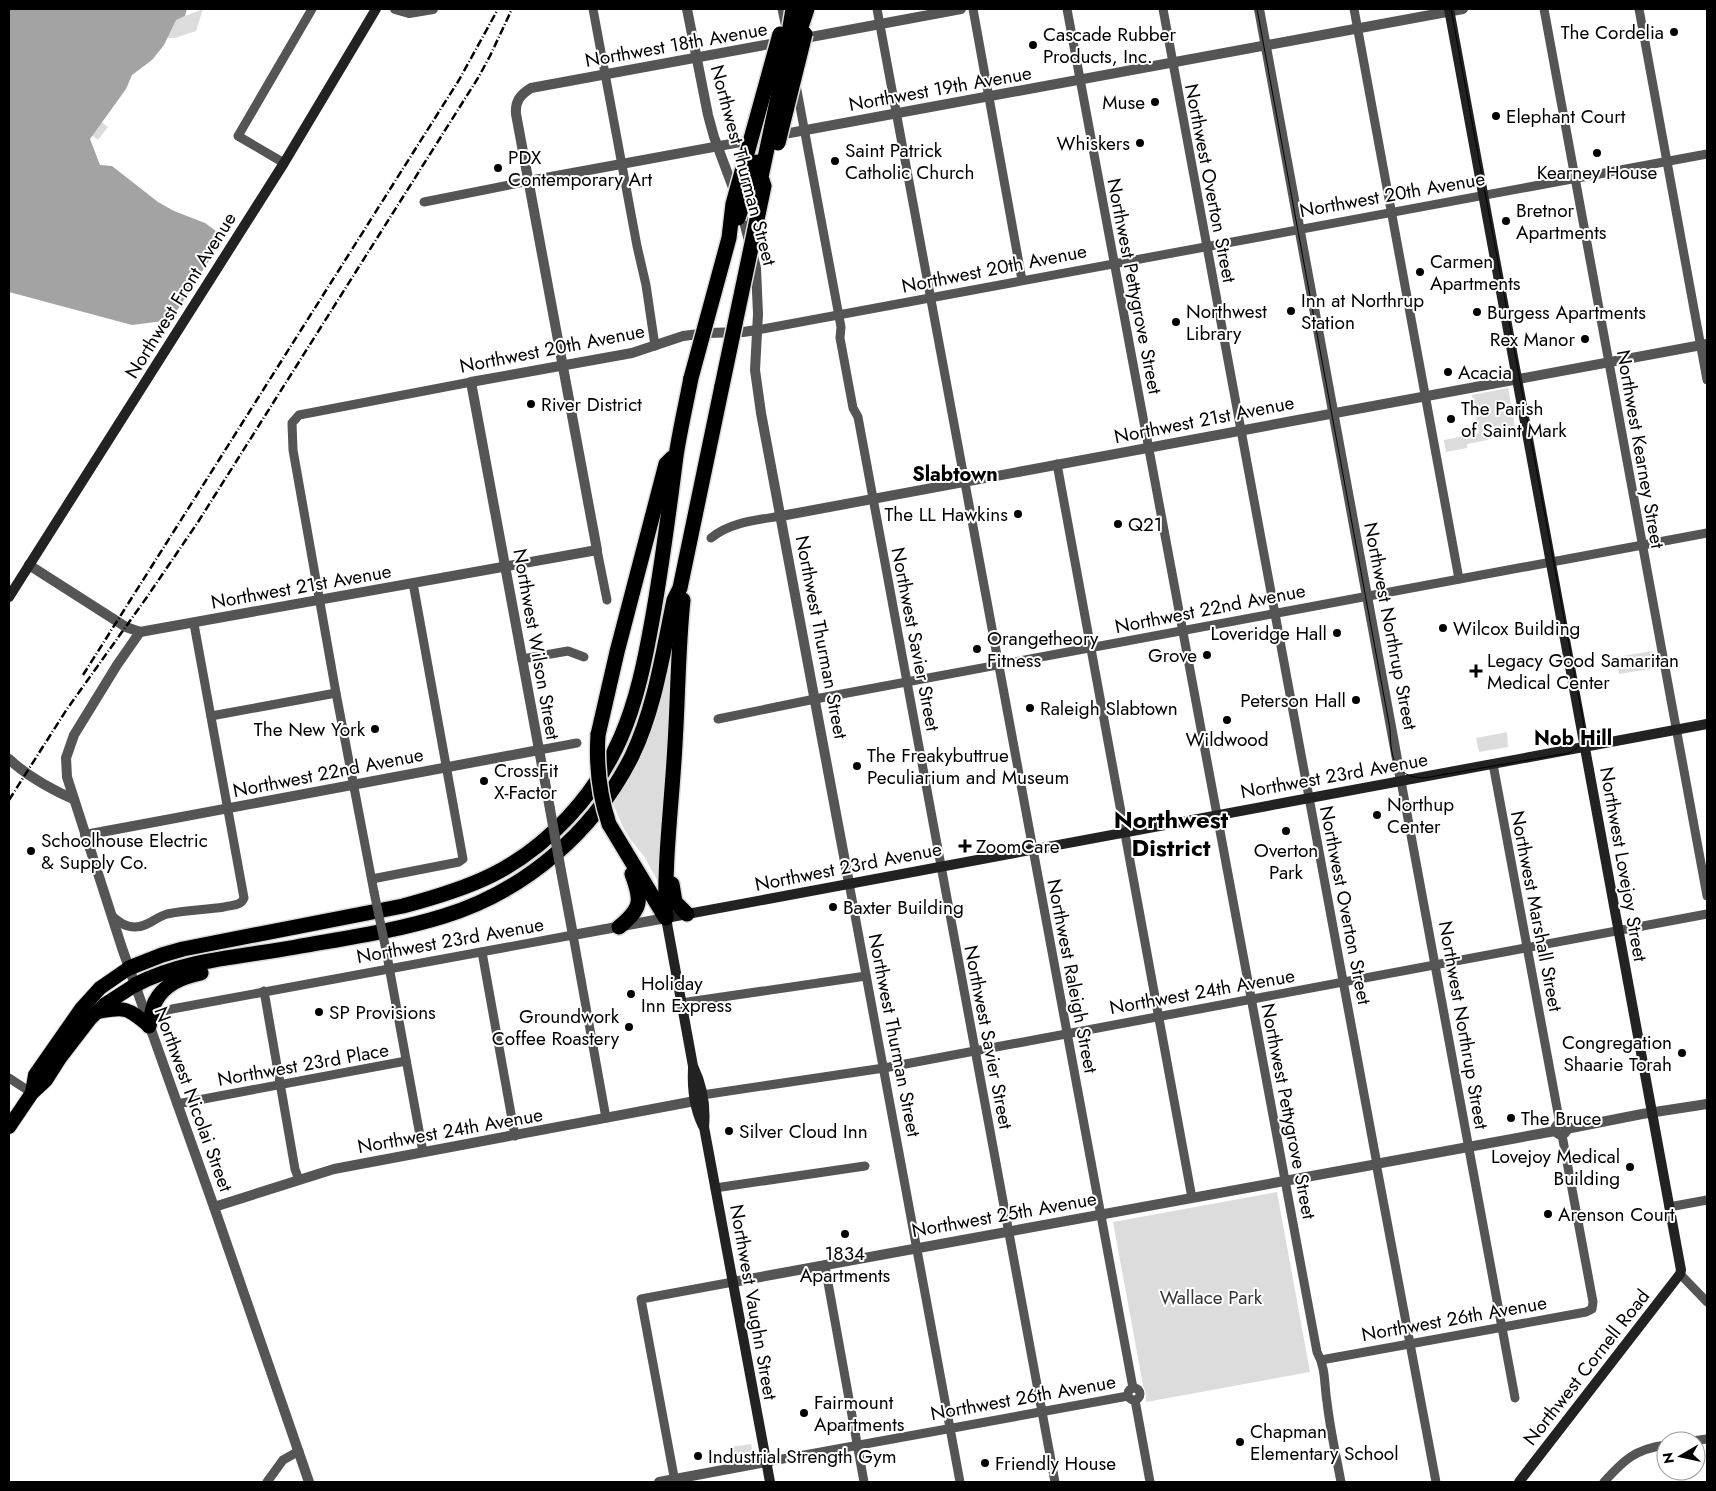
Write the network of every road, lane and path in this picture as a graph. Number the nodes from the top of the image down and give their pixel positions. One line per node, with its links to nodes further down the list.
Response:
1 (312, 9): 37 (street)
2 (376, 9): 37 (main road, Northwest Front Avenue)
3 (395, 9): 4 (street)
4 (433, 9)
5 (593, 9): 29 (street)
6 (687, 9): 27 (street, Northwest Thurman Street)
7 (782, 9): 25 (street, Northwest Savier Street)
8 (787, 9): 46 (highway, bridge)
9 (793, 9): 41 (highway, bridge)
10 (807, 9): 46 (highway, bridge)
11 (813, 9): 41 (highway, bridge)
12 (877, 9): 23 (street, Northwest Raleigh Street)
13 (961, 9): 23 (street, Northwest 18th Avenue)
14 (973, 9): 31 (street)
15 (1067, 9): 30 (street, Northwest Pettygrove Street)
16 (1163, 9): 28 (street, Northwest Overton Street)
17 (1259, 9): 26 (street, Northwest Northrup Street)
18 (1354, 9): 24 (street)
19 (1463, 9): 22 (street, Northwest 19th Avenue)
20 (1544, 9): 39 (street, Northwest Kearney Street)
21 (1639, 9): 36 (street)
22 (1449, 10): 24 (street, Northwest 19th Avenue); 42 (main road, Northwest Lovejoy Street)
23 (880, 24): 25 (street, Northwest 18th Avenue); 32 (street, Northwest Raleigh Street)
24 (1357, 29): 26 (street, Northwest 19th Avenue); 44 (street)
25 (788, 41): 27 (street, Northwest 18th Avenue); 33 (street, Northwest Savier Street)
26 (1266, 46): 28 (street, Northwest 19th Avenue); 45 (street, Northwest Northrup Street)
27 (696, 57): 29 (street, Northwest 18th Avenue); 34 (street, Northwest Thurman Street)
28 (1172, 63): 30 (street, Northwest 19th Avenue); 47 (street, Northwest Overton Street)
29 (605, 75): 38 (street); 40 (street, Northwest 18th Avenue)
30 (1080, 80): 31 (street, Northwest 19th Avenue); 48 (street, Northwest Pettygrove Street)
31 (989, 97): 32 (street, Northwest 19th Avenue); 49 (street)
32 (896, 114): 33 (street, Northwest 19th Avenue); 50 (street, Northwest Raleigh Street)
33 (804, 131): 34 (street, Northwest 19th Avenue); 51 (street, Northwest Savier Street)
34 (718, 146): 38 (street, Northwest 19th Avenue); 52 (street, Northwest Thurman Street)
35 (1707, 154): 36 (street, Northwest 20th Avenue)
36 (1667, 161): 39 (street, Northwest 20th Avenue); 53 (street)
37 (284, 163): 74 (main road, Northwest Front Avenue)
38 (622, 164): 40 (street, Northwest 19th Avenue); 54 (street)
39 (1575, 178): 42 (street, Northwest 20th Avenue); 55 (street, Northwest Kearney Street)
40 (529, 181): 43 (street, Northwest 19th Avenue); 56 (street)
41 (764, 186): 78 (highway, bridge)
42 (1483, 195): 44 (street, Northwest 20th Avenue); 57 (main road, Northwest Lovejoy Street)
43 (424, 202)
44 (1391, 211): 45 (street, Northwest 20th Avenue); 60 (street)
45 (1300, 229): 47 (street, Northwest 20th Avenue); 61 (street, Northwest Northrup Street)
46 (729, 238): 64 (highway, bridge)
47 (1207, 247): 48 (street, Northwest 20th Avenue); 62 (street, Northwest Overton Street)
48 (1114, 264): 49 (street, Northwest 20th Avenue); 63 (street, Northwest Pettygrove Street)
49 (1022, 280): 50 (street, Northwest 20th Avenue)
50 (931, 298): 51 (street, Northwest 20th Avenue); 66 (street, Northwest Raleigh Street)
51 (839, 315): 52 (street, Northwest 20th Avenue); 67 (street, Northwest Savier Street)
52 (757, 330): 54 (street, Northwest 20th Avenue); 68 (street, Northwest Thurman Street)
53 (1704, 344): 55 (street, Northwest 21st Avenue); 58 (street)
54 (655, 346): 56 (street, Northwest 20th Avenue)
55 (1609, 362): 57 (street, Northwest 21st Avenue); 71 (street, Northwest Kearney Street)
56 (563, 365): 59 (street, Northwest 20th Avenue); 72 (street)
57 (1517, 379): 60 (street, Northwest 21st Avenue); 73 (main road, Northwest Lovejoy Street)
58 (1707, 380)
59 (471, 382): 75 (street, Northwest Wilson Street); 82 (street, Northwest 20th Avenue)
60 (1425, 396): 61 (street, Northwest 21st Avenue); 76 (street)
61 (1333, 413): 62 (street, Northwest 21st Avenue); 80 (street, Northwest Northrup Street)
62 (1241, 430): 63 (street, Northwest 21st Avenue); 83 (street, Northwest Overton Street)
63 (1148, 448): 65 (street, Northwest 21st Avenue); 85 (street, Northwest Pettygrove Street)
64 (677, 453): 113 (highway, bridge); 130 (highway)
65 (1057, 464): 66 (street, Northwest 21st Avenue); 87 (street)
66 (965, 481): 67 (street, Northwest 21st Avenue); 90 (street, Northwest Raleigh Street)
67 (873, 498): 68 (street, Northwest 21st Avenue); 91 (street, Northwest Savier Street)
68 (781, 516): 70 (street, Northwest 21st Avenue); 93 (street, Northwest Thurman Street)
69 (1707, 533): 71 (street, Northwest 22nd Avenue)
70 (711, 538)
71 (1643, 545): 73 (street, Northwest 22nd Avenue); 97 (street, Northwest Kearney Street)
72 (597, 550): 75 (street, Northwest 21st Avenue); 81 (street)
73 (1551, 562): 76 (street, Northwest 22nd Avenue); 99 (main road, Northwest Lovejoy Street)
74 (29, 565): 79 (main road, Northwest Front Avenue); 86 (street)
75 (505, 566): 77 (street, Northwest 21st Avenue); 89 (street, Northwest Wilson Street)
76 (1459, 579): 80 (street, Northwest 22nd Avenue)
77 (413, 583): 82 (street, Northwest 21st Avenue); 103 (street)
78 (680, 588): 108 (highway); 128 (highway)
79 (9, 597)
80 (1368, 597): 83 (street, Northwest 22nd Avenue); 104 (street, Northwest Northrup Street)
81 (607, 600)
82 (320, 601): 84 (street, Northwest 21st Avenue); 92 (street)
83 (1274, 614): 85 (street, Northwest 22nd Avenue); 106 (street, Northwest Overton Street)
84 (194, 624): 86 (street, Northwest 21st Avenue); 94 (street)
85 (1184, 631): 87 (street, Northwest 22nd Avenue); 110 (street, Northwest Pettygrove Street)
86 (140, 632): 107 (street, Northwest Nicolai Street)
87 (1091, 649): 90 (street, Northwest 22nd Avenue); 111 (street)
88 (584, 656): 89 (street)
89 (522, 659): 100 (street, Northwest Wilson Street)
90 (999, 665): 91 (street, Northwest 22nd Avenue); 114 (street, Northwest Raleigh Street)
91 (908, 682): 93 (street, Northwest 22nd Avenue); 115 (street, Northwest Savier Street)
92 (336, 693): 94 (street); 105 (street)
93 (815, 699): 95 (street, Northwest 22nd Avenue); 117 (street, Northwest Thurman Street)
94 (211, 716): 109 (street)
95 (718, 719)
96 (1707, 724): 97 (main road, Northwest 23rd Avenue)
97 (1677, 730): 99 (main road, Northwest 23rd Avenue); 118 (street, Northwest Kearney Street)
98 (577, 744): 100 (street, Northwest 22nd Avenue)
99 (1585, 747): 102 (main road, Northwest 23rd Avenue); 124 (main road, Northwest Lovejoy Street)
100 (539, 750): 103 (street, Northwest 22nd Avenue); 125 (street, Northwest Wilson Street, bridge)
101 (9, 759): 107 (street)
102 (1493, 764): 104 (main road, Northwest 23rd Avenue); 126 (street, Northwest Marshall Street)
103 (447, 767): 105 (street, Northwest 22nd Avenue); 116 (street)
104 (1401, 781): 106 (main road, Northwest 23rd Avenue); 129 (street, Northwest Northrup Street)
105 (353, 785): 109 (street, Northwest 22nd Avenue); 116 (street)
106 (1309, 798): 110 (main road, Northwest 23rd Avenue); 133 (street, Northwest Overton Street)
107 (73, 799): 112 (street, Northwest Nicolai Street)
108 (671, 803): 119 (highway); 122 (highway)
109 (228, 808): 112 (street, Northwest 22nd Avenue); 121 (street)
110 (1217, 815): 111 (main road, Northwest 23rd Avenue); 136 (street, Northwest Pettygrove Street)
111 (1124, 832): 114 (main road, Northwest 23rd Avenue); 139 (street)
112 (85, 835): 121 (street, Northwest Nicolai Street)
113 (620, 842): 122 (highway); 123 (highway)
114 (1033, 849): 115 (main road, Northwest 23rd Avenue); 141 (street, Northwest Raleigh Street)
115 (941, 866): 117 (main road, Northwest 23rd Avenue); 142 (street, Northwest Savier Street)
116 (372, 879): 131 (street, bridge)
117 (849, 883): 119 (main road, Northwest 23rd Avenue); 132 (street, Northwest Thurman Street)
118 (1707, 896)
119 (687, 914): 122 (main road, Northwest 23rd Avenue)
120 (1707, 914): 124 (street, Northwest 24th Avenue)
121 (112, 916): 130 (street, Northwest Nicolai Street)
122 (666, 918): 123 (street, Northwest 23rd Avenue); 137 (main road, Northwest Vaughn Street)
123 (619, 927): 125 (street, Northwest 23rd Avenue)
124 (1619, 931): 126 (street, Northwest 24th Avenue); 151 (main road, Northwest Lovejoy Street)
125 (573, 935): 127 (street, Northwest 23rd Avenue); 152 (street, Northwest Wilson Street)
126 (1527, 948): 129 (street, Northwest 24th Avenue); 154 (street, Northwest Marshall Street)
127 (482, 952): 131 (street, Northwest 23rd Avenue); 155 (street)
128 (259, 954): 134 (highway); 140 (highway)
129 (1436, 966): 133 (street, Northwest 24th Avenue); 156 (street, Northwest Northrup Street)
130 (129, 968): 134 (street, Northwest Nicolai Street); 147 (highway)
131 (389, 969): 135 (street, Northwest 23rd Avenue); 143 (street)
132 (866, 976): 137 (street); 144 (street, Northwest Thurman Street)
133 (1344, 982): 136 (street, Northwest 24th Avenue); 158 (street, Northwest Overton Street)
134 (135, 985): 138 (highway); 140 (street, Northwest Nicolai Street)
135 (264, 992): 140 (street, Northwest 23rd Avenue); 146 (street)
136 (1251, 1000): 139 (street, Northwest 24th Avenue); 161 (street, Northwest Pettygrove Street)
137 (681, 1003): 148 (main road, Northwest Vaughn Street)
138 (97, 1012): 140 (highway); 147 (highway)
139 (1159, 1017): 141 (street, Northwest 24th Avenue); 163 (street)
140 (148, 1026): 149 (street, Northwest Nicolai Street)
141 (1068, 1034): 142 (street, Northwest 24th Avenue); 167 (street, Northwest Raleigh Street)
142 (975, 1050): 144 (street, Northwest 24th Avenue); 168 (street, Northwest Savier Street)
143 (406, 1061): 146 (street, Northwest 23rd Place); 157 (street)
144 (884, 1068): 148 (street, Northwest 24th Avenue); 169 (street, Northwest Thurman Street)
145 (9, 1078): 147 (street)
146 (280, 1084): 149 (street, Northwest 23rd Place); 160 (street)
147 (32, 1093): 153 (highway)
148 (699, 1098): 152 (street, Northwest 24th Avenue); 162 (main road, Northwest Vaughn Street)
149 (177, 1104): 165 (street, Northwest Nicolai Street)
150 (1707, 1104): 151 (street, Northwest 25th Avenue)
151 (1652, 1113): 154 (street, Northwest 25th Avenue); 166 (main road, Northwest Lovejoy Street)
152 (606, 1118): 155 (street, Northwest 24th Avenue)
153 (9, 1127)
154 (1561, 1130): 156 (street, Northwest 25th Avenue); 174 (street, Northwest Marshall Street)
155 (515, 1136): 157 (street, Northwest 24th Avenue)
156 (1469, 1146): 158 (street, Northwest 25th Avenue); 175 (street, Northwest Northrup Street)
157 (423, 1152): 160 (street, Northwest 24th Avenue)
158 (1377, 1164): 161 (street, Northwest 25th Avenue); 176 (street, Northwest Overton Street)
159 (865, 1166): 162 (street)
160 (299, 1180): 165 (street, Northwest 24th Avenue)
161 (1285, 1180): 163 (street, Northwest 25th Avenue); 177 (street, Northwest Pettygrove Street)
162 (715, 1188): 172 (main road, Northwest Vaughn Street)
163 (1192, 1198): 167 (street, Northwest 25th Avenue)
164 (1707, 1200): 166 (street)
165 (214, 1207): 184 (street, Northwest Nicolai Street)
166 (1669, 1207): 171 (main road, Northwest Lovejoy Street)
167 (1101, 1214): 168 (street, Northwest 25th Avenue); 178 (street, Northwest Raleigh Street)
168 (1009, 1231): 169 (street, Northwest 25th Avenue); 180 (street, Northwest Savier Street)
169 (917, 1248): 170 (street, Northwest 25th Avenue); 181 (street, Northwest Thurman Street)
170 (825, 1266): 172 (street, Northwest 25th Avenue); 182 (street)
171 (1680, 1274): 173 (street); 197 (main road, Northwest Cornell Road)
172 (732, 1282): 185 (main road, Northwest Vaughn Street); 186 (street, Northwest 25th Avenue)
173 (1707, 1302)
174 (1592, 1309): 175 (street, Northwest 26th Avenue)
175 (1502, 1327): 176 (street, Northwest 26th Avenue); 179 (street, Northwest Northrup Street)
176 (1411, 1344): 177 (street, Northwest 26th Avenue); 196 (street, Northwest Overton Street)
177 (1321, 1360): 195 (street, Northwest Pettygrove Street)
178 (1132, 1395): 180 (street, Northwest 26th Avenue); 194 (street, Northwest Raleigh Street)
179 (1516, 1398)
180 (1042, 1411): 181 (street, Northwest 26th Avenue); 193 (street, Northwest Savier Street)
181 (950, 1428): 182 (street, Northwest 26th Avenue); 192 (street, Northwest Thurman Street)
182 (858, 1445): 185 (street, Northwest 26th Avenue); 191 (street)
183 (1656, 1447): 198 (street)
184 (299, 1451): 187 (street); 188 (street, Northwest Nicolai Street)
185 (766, 1462): 186 (street, Northwest 26th Avenue); 190 (main road, Northwest Vaughn Street)
186 (675, 1481): 189 (street, Northwest 26th Avenue)
187 (267, 1482)
188 (309, 1482)
189 (659, 1482)
190 (770, 1482)
191 (864, 1482)
192 (960, 1482)
193 (1055, 1482)
194 (1150, 1482)
195 (1341, 1482)
196 (1436, 1482)
197 (1519, 1482)
198 (1604, 1482)

